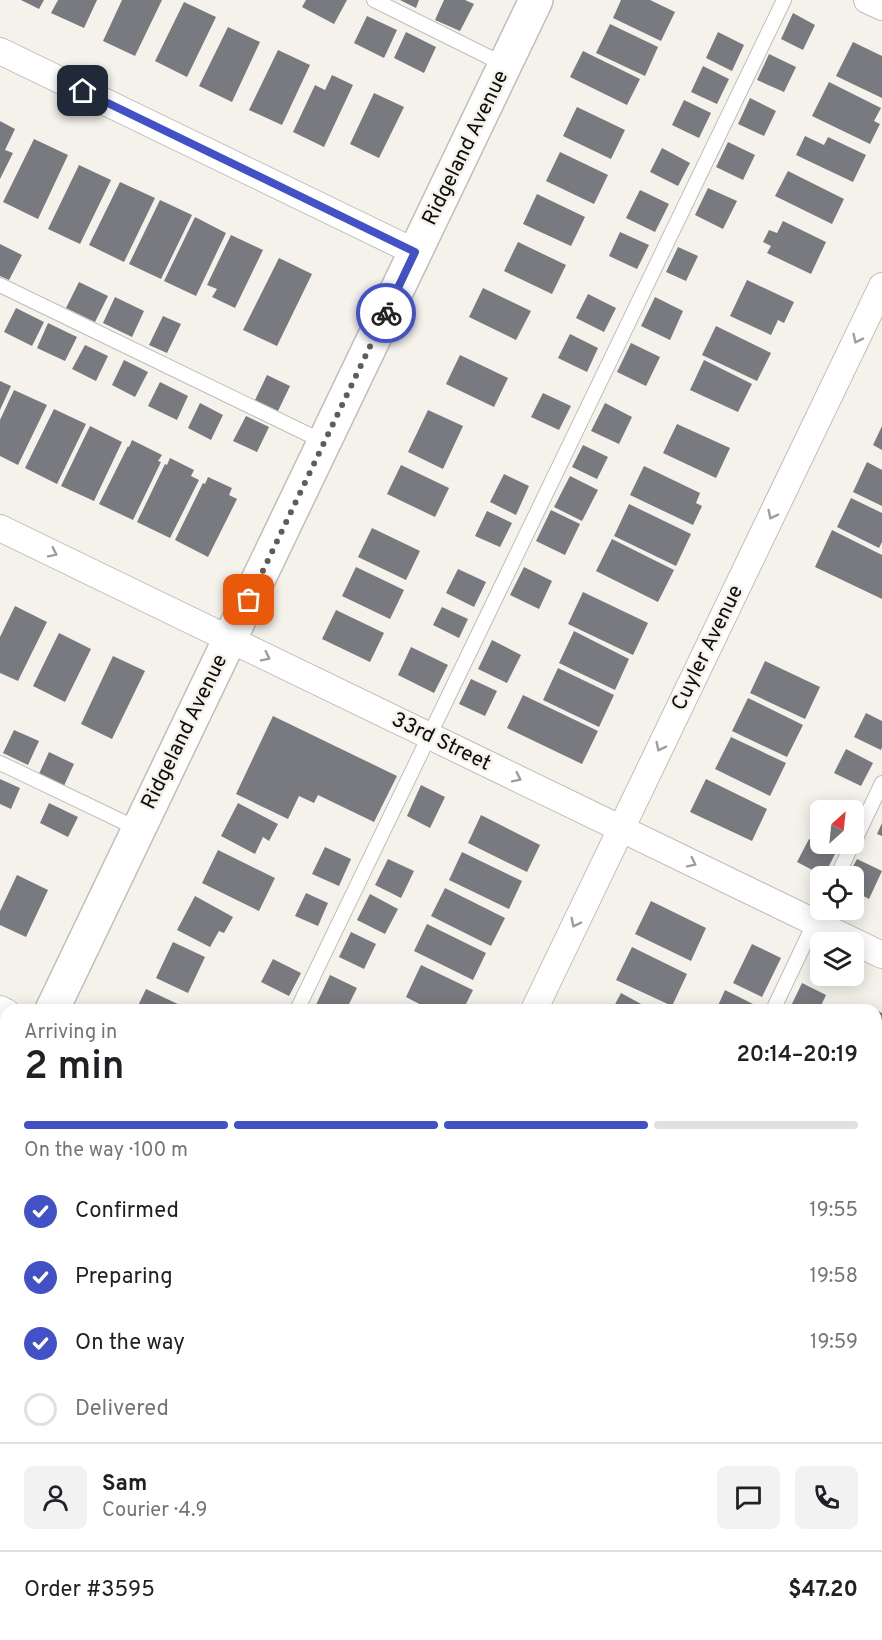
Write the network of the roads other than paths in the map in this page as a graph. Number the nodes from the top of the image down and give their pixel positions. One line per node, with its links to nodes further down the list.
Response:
1 (374, 0): 7 (lane)
2 (536, 0): 7 (street, Ridgeland Avenue)
3 (784, 0): 14 (lane)
4 (867, 0): 5 (street)
5 (882, 7)
6 (0, 51): 8 (street)
7 (506, 64): 8 (street, Ridgeland Avenue)
8 (415, 252): 11 (street, Ridgeland Avenue)
9 (0, 285): 11 (lane)
10 (882, 286): 19 (street, Cuyler Avenue, one-way to 19)
11 (324, 442): 13 (street, Ridgeland Avenue)
12 (0, 528): 13 (street, 33rd Street, one-way to 13)
13 (230, 639): 14 (street, 33rd Street, one-way to 14); 18 (street, Ridgeland Avenue)
14 (429, 736): 19 (street, 33rd Street, one-way to 19); 25 (lane)
15 (0, 763): 18 (lane)
16 (882, 783): 17 (lane)
17 (864, 820)
18 (138, 829): 24 (street, Ridgeland Avenue)
19 (621, 829): 20 (street, 33rd Street, one-way to 20); 26 (street, Cuyler Avenue, one-way to 26)
20 (810, 912)
21 (816, 920): 27 (lane)
22 (825, 920): 23 (street, 33rd Street)
23 (882, 955)
24 (55, 1004)
25 (300, 1004)
26 (537, 1004)
27 (776, 1004)

